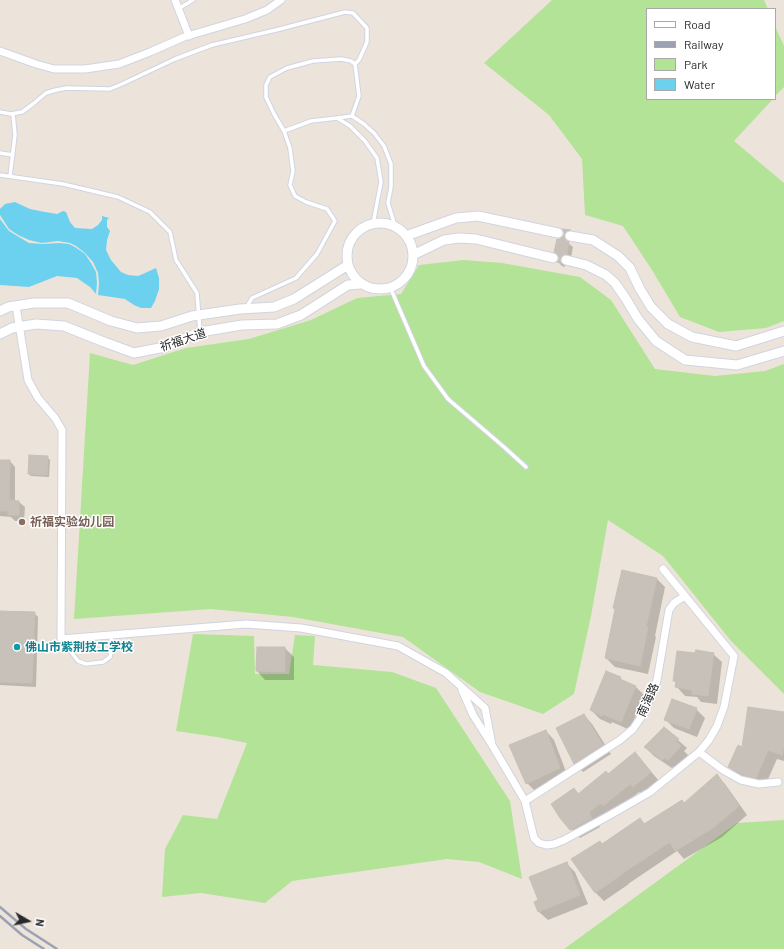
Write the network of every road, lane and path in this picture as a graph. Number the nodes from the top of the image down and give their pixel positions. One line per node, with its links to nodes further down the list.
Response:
1 (175, 0): 4 (street)
2 (193, 0): 4 (lane)
3 (281, 0): 5 (street)
4 (178, 9): 5 (street)
5 (189, 36): 6 (street)
6 (0, 51)
7 (355, 64): 9 (lane); 10 (lane); 12 (lane)
8 (0, 112): 9 (lane)
9 (13, 114): 14 (lane)
10 (352, 116): 11 (lane); 18 (lane)
11 (337, 118): 12 (lane); 17 (lane)
12 (284, 131): 29 (lane)
13 (0, 154): 14 (lane)
14 (13, 155): 16 (lane)
15 (0, 174): 16 (lane)
16 (10, 176): 31 (lane)
17 (373, 224): 18 (street); 25 (street)
18 (395, 226): 20 (street)
19 (558, 233): 20 (street)
20 (406, 236): 22 (street)
21 (570, 236): 33 (street)
22 (413, 255): 23 (street); 27 (street)
23 (553, 258)
24 (566, 260): 36 (street)
25 (348, 265): 26 (street); 29 (street, 祈福大道)
26 (361, 284): 27 (street); 34 (street, 祈福大道)
27 (390, 287): 37 (lane)
28 (16, 306): 30 (street, 祈福大道); 31 (street, 祈福大道); 32 (street)
29 (245, 308): 31 (street, 祈福大道)
30 (0, 311)
31 (198, 315): 34 (lane)
32 (20, 327): 34 (street, 祈福大道); 35 (street, 祈福大道); 41 (street)
33 (784, 331)
34 (200, 332)
35 (0, 334)
36 (784, 351)
37 (526, 467)
38 (663, 569): 39 (street)
39 (685, 596): 44 (street); 46 (street, 南海路)
40 (111, 635): 41 (street); 41 (lane); 42 (street)
41 (61, 639)
42 (460, 686): 43 (street); 43 (street)
43 (492, 745): 46 (street)
44 (699, 752): 45 (street); 46 (street)
45 (778, 782)
46 (525, 801)

